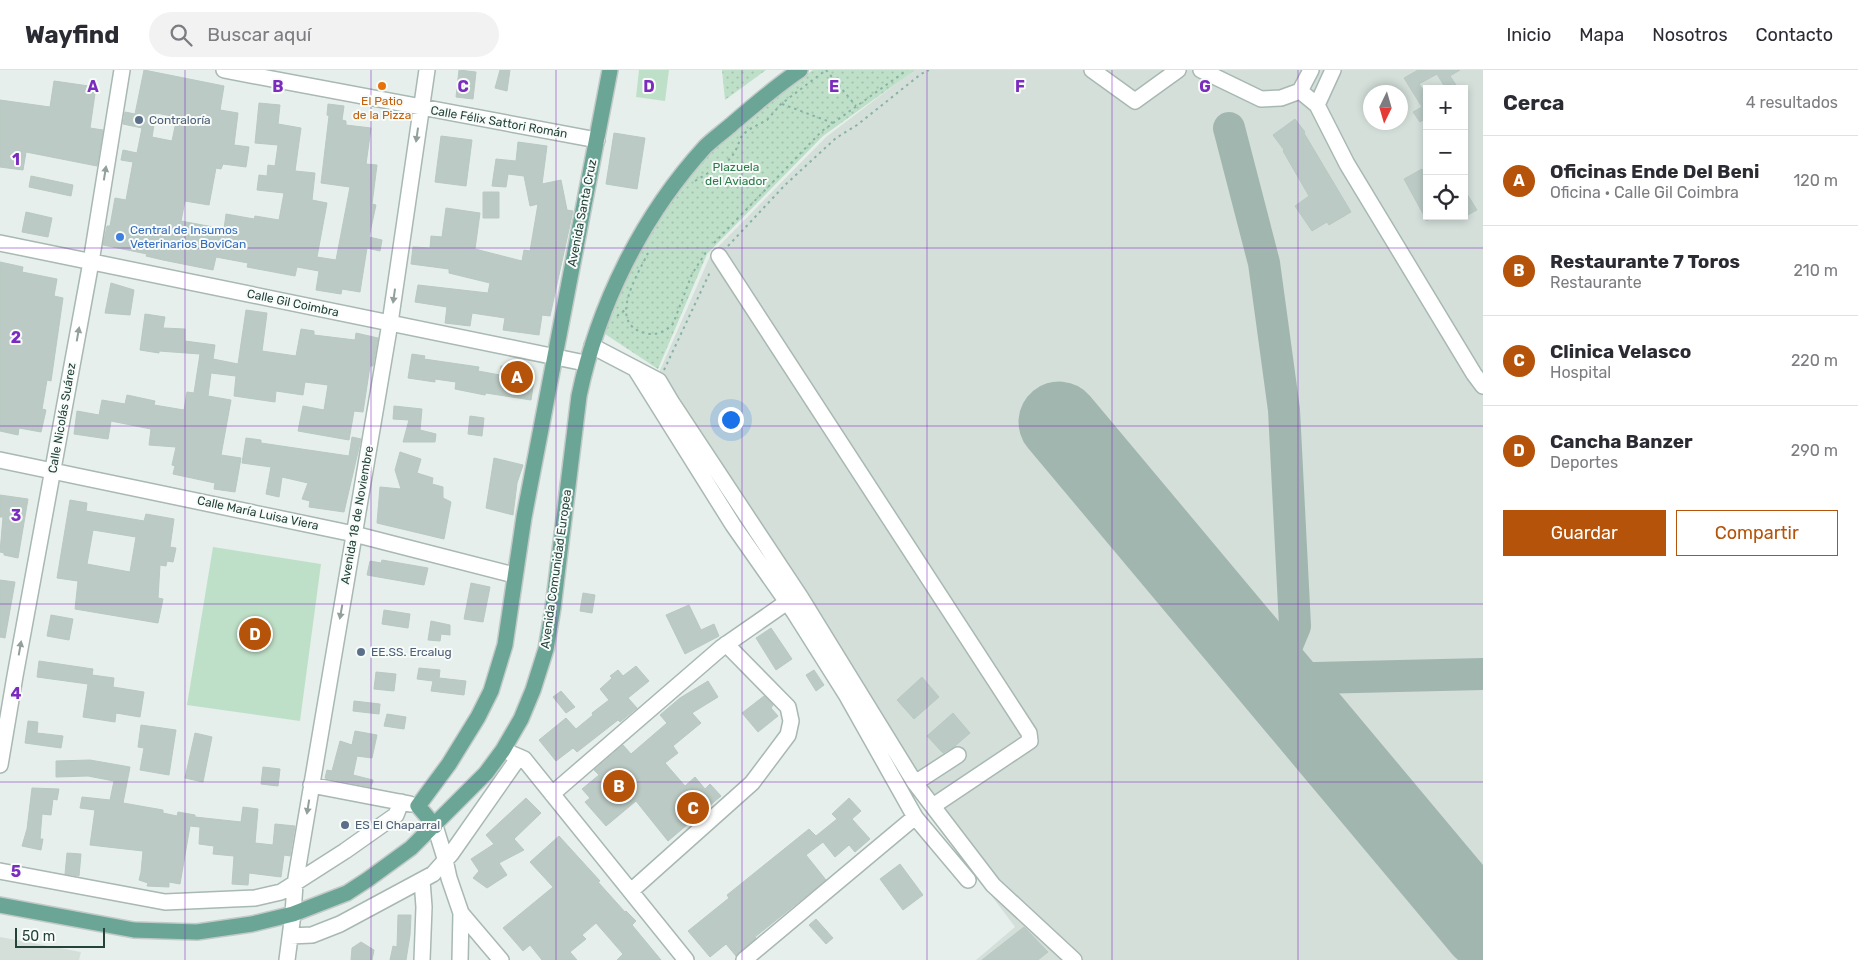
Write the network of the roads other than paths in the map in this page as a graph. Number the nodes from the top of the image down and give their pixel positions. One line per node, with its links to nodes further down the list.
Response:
1 (122, 70): 17 (street, Calle Nicolás Suárez, one-way to 1)
2 (224, 70): 13 (street, Calle Félix Sattori Román)
3 (427, 70): 13 (street, Avenida 18 de Noviembre)
4 (610, 70): 14 (main road, Avenida Santa Cruz)
5 (800, 70): 19 (main road, Avenida Comunidad Europea)
6 (1092, 70): 7 (street)
7 (1178, 70)
8 (1201, 70): 11 (street)
9 (1310, 70): 11 (street)
10 (1333, 70): 12 (street)
11 (1300, 91): 12 (street)
12 (1317, 105): 23 (street)
13 (420, 108): 14 (street, Calle Félix Sattori Román); 18 (street, Avenida 18 de Noviembre, one-way to 18)
14 (597, 140): 20 (main road, Avenida Santa Cruz)
15 (0, 243): 17 (street, Calle Gil Coimbra)
16 (719, 256): 40 (street)
17 (91, 262): 18 (street, Calle Gil Coimbra); 25 (street, Calle Nicolás Suárez, one-way to 17)
18 (390, 323): 20 (street, Calle Gil Coimbra); 26 (street, Avenida 18 de Noviembre)
19 (592, 346): 21 (main road, Avenida Comunidad Europea); 22 (street)
20 (554, 357): 21 (street, Calle Gil Coimbra); 27 (main road, Avenida Santa Cruz)
21 (586, 363): 31 (main road, Avenida Comunidad Europea)
22 (636, 369): 28 (street); 35 (street)
23 (1483, 386)
24 (0, 460): 25 (street, Calle María Luisa Viera)
25 (53, 470): 26 (street, Calle María Luisa Viera); 30 (street, Calle Nicolás Suárez, one-way to 25)
26 (354, 534): 27 (street, Calle María Luisa Viera); 36 (street, Avenida 18 de Noviembre, one-way to 36)
27 (514, 575): 39 (main road, Avenida Santa Cruz)
28 (787, 602): 29 (street); 41 (street)
29 (726, 644): 37 (street); 48 (street)
30 (7, 675): 34 (street, Calle Nicolás Suárez)
31 (503, 750): 33 (street); 42 (main road, Avenida Comunidad Europea)
32 (958, 755): 35 (street)
33 (519, 757): 37 (street); 43 (street)
34 (0, 765)
35 (916, 783): 40 (street)
36 (311, 785): 38 (street); 47 (street, Avenida 18 de Noviembre, one-way to 47)
37 (552, 794): 48 (street)
38 (401, 802): 39 (street); 47 (street)
39 (418, 806): 42 (main road)
40 (933, 806): 59 (street)
41 (916, 817): 46 (street); 58 (street)
42 (435, 826): 43 (street); 51 (main road, Avenida Comunidad Europea)
43 (445, 861): 45 (street); 50 (street)
44 (0, 871): 47 (street)
45 (422, 880): 52 (street); 54 (street)
46 (968, 880)
47 (295, 884): 51 (street, Avenida 18 de Noviembre)
48 (631, 891): 57 (street)
49 (0, 905): 51 (main road, Avenida Comunidad Europea)
50 (461, 913): 55 (street); 56 (street)
51 (293, 914): 52 (street, Avenida 18 de Noviembre)
52 (290, 936): 53 (street, Avenida 18 de Noviembre)
53 (287, 960)
54 (422, 960)
55 (460, 960)
56 (501, 960)
57 (686, 960)
58 (744, 960)
59 (1074, 960)

